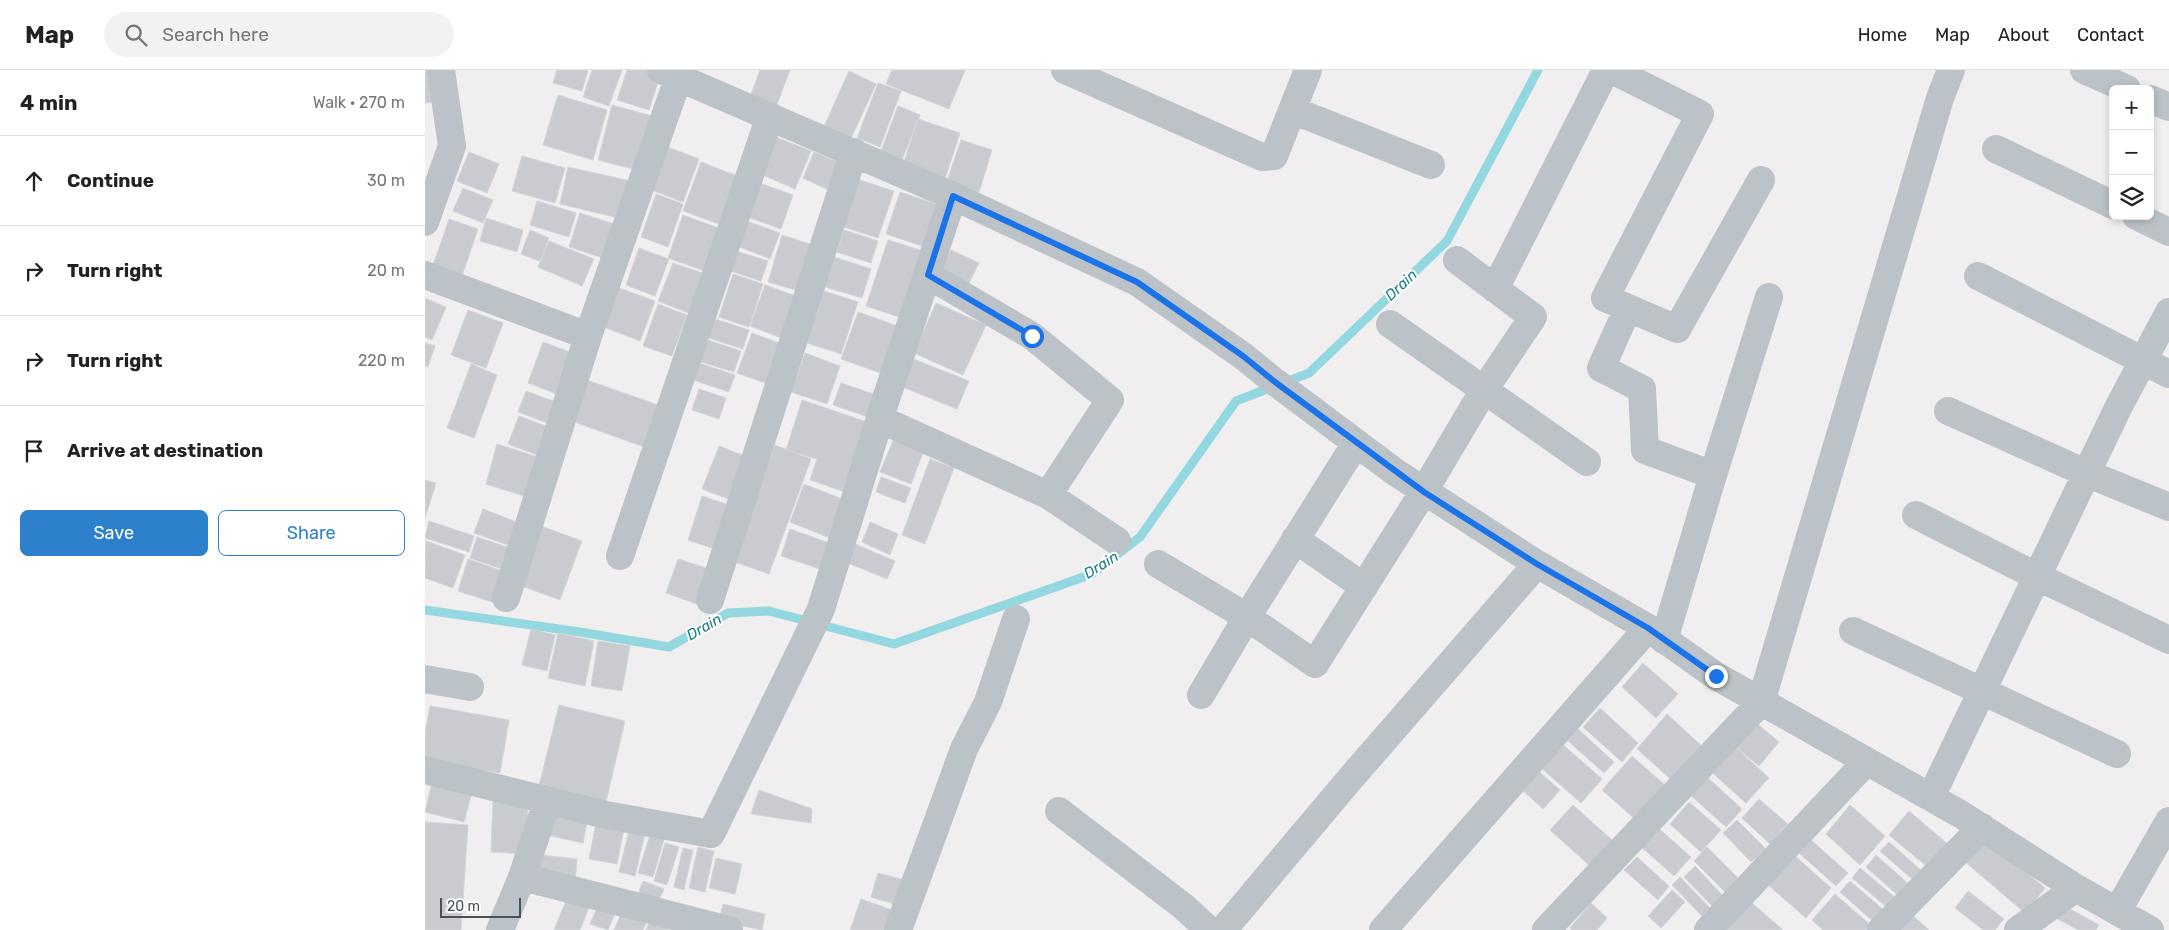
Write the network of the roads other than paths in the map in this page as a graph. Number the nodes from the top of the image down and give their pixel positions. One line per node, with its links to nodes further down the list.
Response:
1 (441, 70): 21 (street)
2 (1065, 70): 12 (street)
3 (1308, 70): 12 (street)
4 (1606, 70): 27 (street)
5 (1612, 70): 29 (street)
6 (1951, 70): 64 (street)
7 (2084, 70): 9 (street)
8 (670, 73): 13 (street); 32 (street)
9 (2118, 85)
10 (2154, 101): 11 (street)
11 (2169, 107)
12 (1293, 110): 16 (street)
13 (770, 116): 15 (street); 48 (street)
14 (1995, 149): 19 (street)
15 (854, 152): 18 (street); 54 (street)
16 (1431, 165)
17 (1761, 180): 29 (street)
18 (953, 196): 25 (street); 38 (street)
19 (2109, 203)
20 (2144, 220): 22 (street)
21 (425, 222)
22 (2169, 232)
23 (1457, 260): 27 (street)
24 (425, 275): 32 (street)
25 (928, 275): 37 (street); 43 (street)
26 (1977, 276): 33 (street)
27 (1495, 289): 35 (street)
28 (1769, 297): 41 (street)
29 (1629, 308): 41 (street)
30 (2169, 312): 33 (street)
31 (1390, 324): 35 (street)
32 (588, 336): 53 (street)
33 (2143, 361): 34 (street); 40 (street)
34 (2169, 374)
35 (1484, 390): 39 (street); 42 (street)
36 (1948, 411): 40 (street)
37 (881, 419): 43 (street); 69 (street)
38 (1356, 443): 42 (street); 46 (street)
39 (1587, 462)
40 (2086, 473): 44 (street); 51 (street)
41 (1713, 475): 58 (street)
42 (1424, 492): 50 (street); 52 (street)
43 (1048, 496): 47 (street)
44 (2169, 507)
45 (1916, 515): 51 (street)
46 (1295, 539): 52 (street); 55 (street)
47 (1117, 541)
48 (621, 556)
49 (1158, 564): 55 (street)
50 (1537, 564): 58 (street); 81 (street)
51 (2037, 576): 59 (street); 62 (street)
52 (1364, 587): 55 (street)
53 (506, 598)
54 (711, 600)
55 (1247, 617): 63 (street)
56 (1016, 618): 79 (street)
57 (1853, 631): 62 (street)
58 (1656, 634): 64 (street); 82 (street)
59 (2169, 640)
60 (425, 679): 61 (street)
61 (470, 687)
62 (1982, 690): 65 (street); 68 (street)
63 (1201, 695)
64 (1761, 702): 66 (street); 83 (street)
65 (2117, 754)
66 (1867, 761): 68 (street); 84 (street)
67 (425, 770): 69 (street)
68 (1931, 797): 72 (street)
69 (547, 802): 73 (street)
70 (1059, 811): 80 (street)
71 (2168, 824): 75 (street)
72 (1983, 827): 74 (street); 85 (street)
73 (522, 877): 77 (street); 78 (street)
74 (2076, 888): 75 (street); 76 (street)
75 (2118, 910): 86 (street)
76 (2025, 927)
77 (500, 930)
78 (729, 930)
79 (899, 930)
80 (1209, 930)
81 (1223, 930)
82 (1383, 930)
83 (1546, 930)
84 (1708, 930)
85 (1881, 930)
86 (2150, 930)

